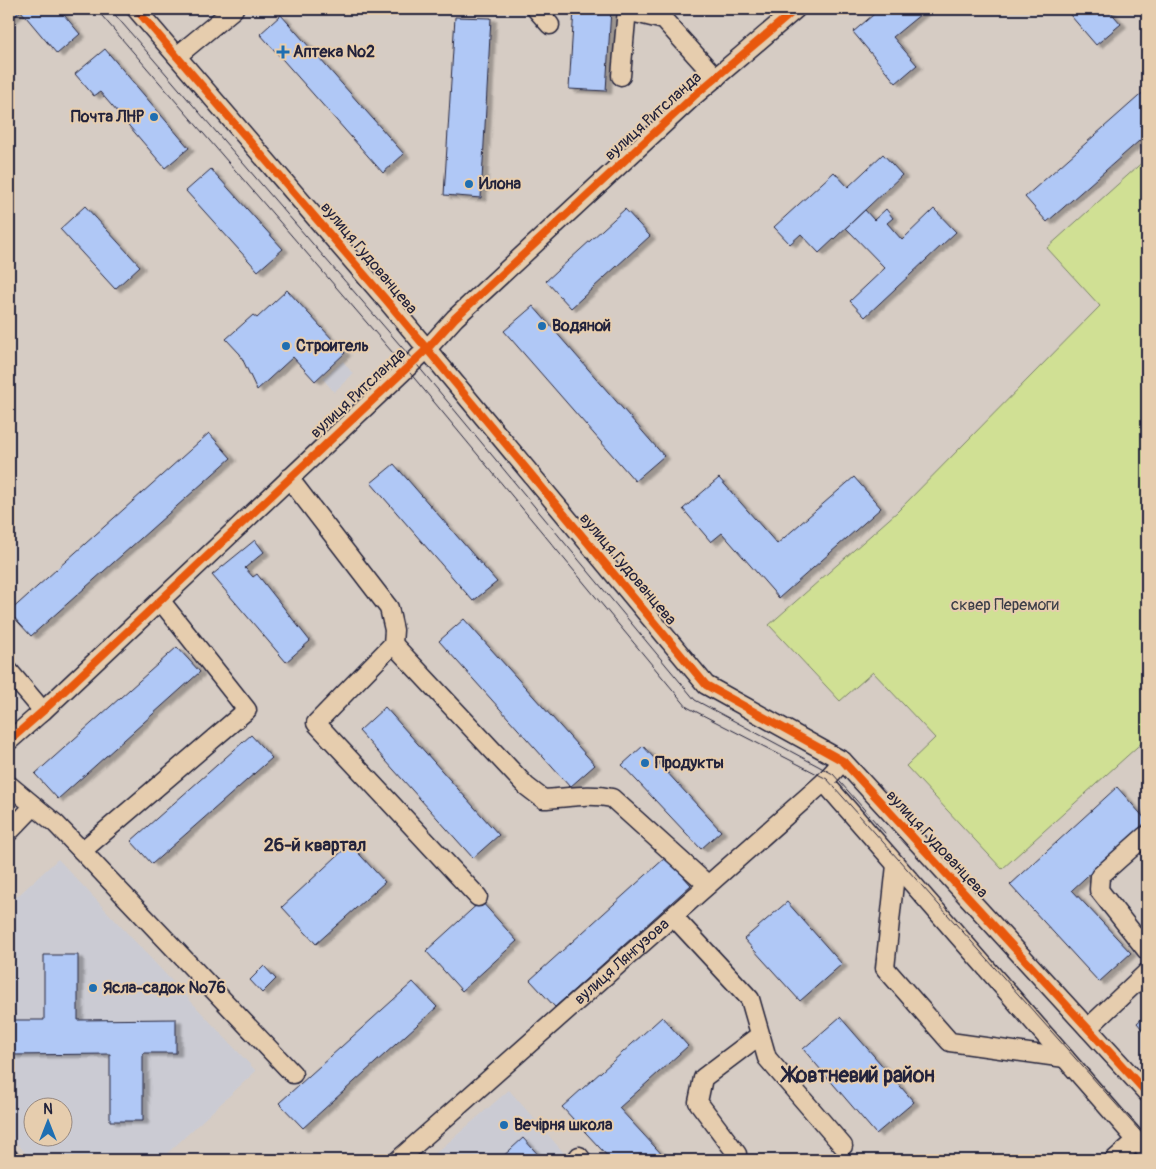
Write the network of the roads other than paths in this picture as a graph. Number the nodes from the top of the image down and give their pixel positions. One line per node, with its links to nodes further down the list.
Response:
1 (136, 9): 7 (street, вулиця Гудованцева)
2 (536, 9): 6 (street)
3 (796, 9): 9 (street, вулиця Ритсланда)
4 (627, 10): 8 (street); 9 (street)
5 (226, 11): 7 (street)
6 (550, 24)
7 (176, 56): 10 (street, вулиця Гудованцева)
8 (621, 76)
9 (716, 78): 10 (street, вулиця Ритсланда)
10 (427, 349): 11 (street, вулиця Ритсланда); 17 (street, вулиця Гудованцева)
11 (289, 478): 12 (street, вулиця Ритсланда); 13 (street)
12 (160, 600): 15 (street, вулиця Ритсланда); 23 (street)
13 (394, 644): 25 (street); 26 (street)
14 (9, 671): 15 (street)
15 (42, 712): 16 (street, вулиця Ритсланда)
16 (9, 741)
17 (843, 761): 18 (street, вулиця Лянгузова); 30 (street, вулиця Гудованцева)
18 (824, 782): 24 (street); 25 (street, вулиця Лянгузова)
19 (9, 785): 20 (street)
20 (34, 806): 21 (street); 23 (street)
21 (9, 832)
22 (1145, 836): 28 (street)
23 (82, 851): 33 (street)
24 (896, 865): 32 (street); 32 (street)
25 (708, 885): 27 (street, вулиця Лянгузова)
26 (478, 897)
27 (673, 916): 31 (street); 38 (street, вулиця Лянгузова)
28 (1147, 951)
29 (1147, 972): 30 (street)
30 (1088, 1028): 34 (street, вулиця Гудованцева)
31 (760, 1035): 35 (street); 37 (street)
32 (1066, 1058): 36 (street)
33 (293, 1074)
34 (1147, 1094)
35 (843, 1146)
36 (1142, 1146): 39 (street)
37 (737, 1154)
38 (398, 1160)
39 (1114, 1160)

